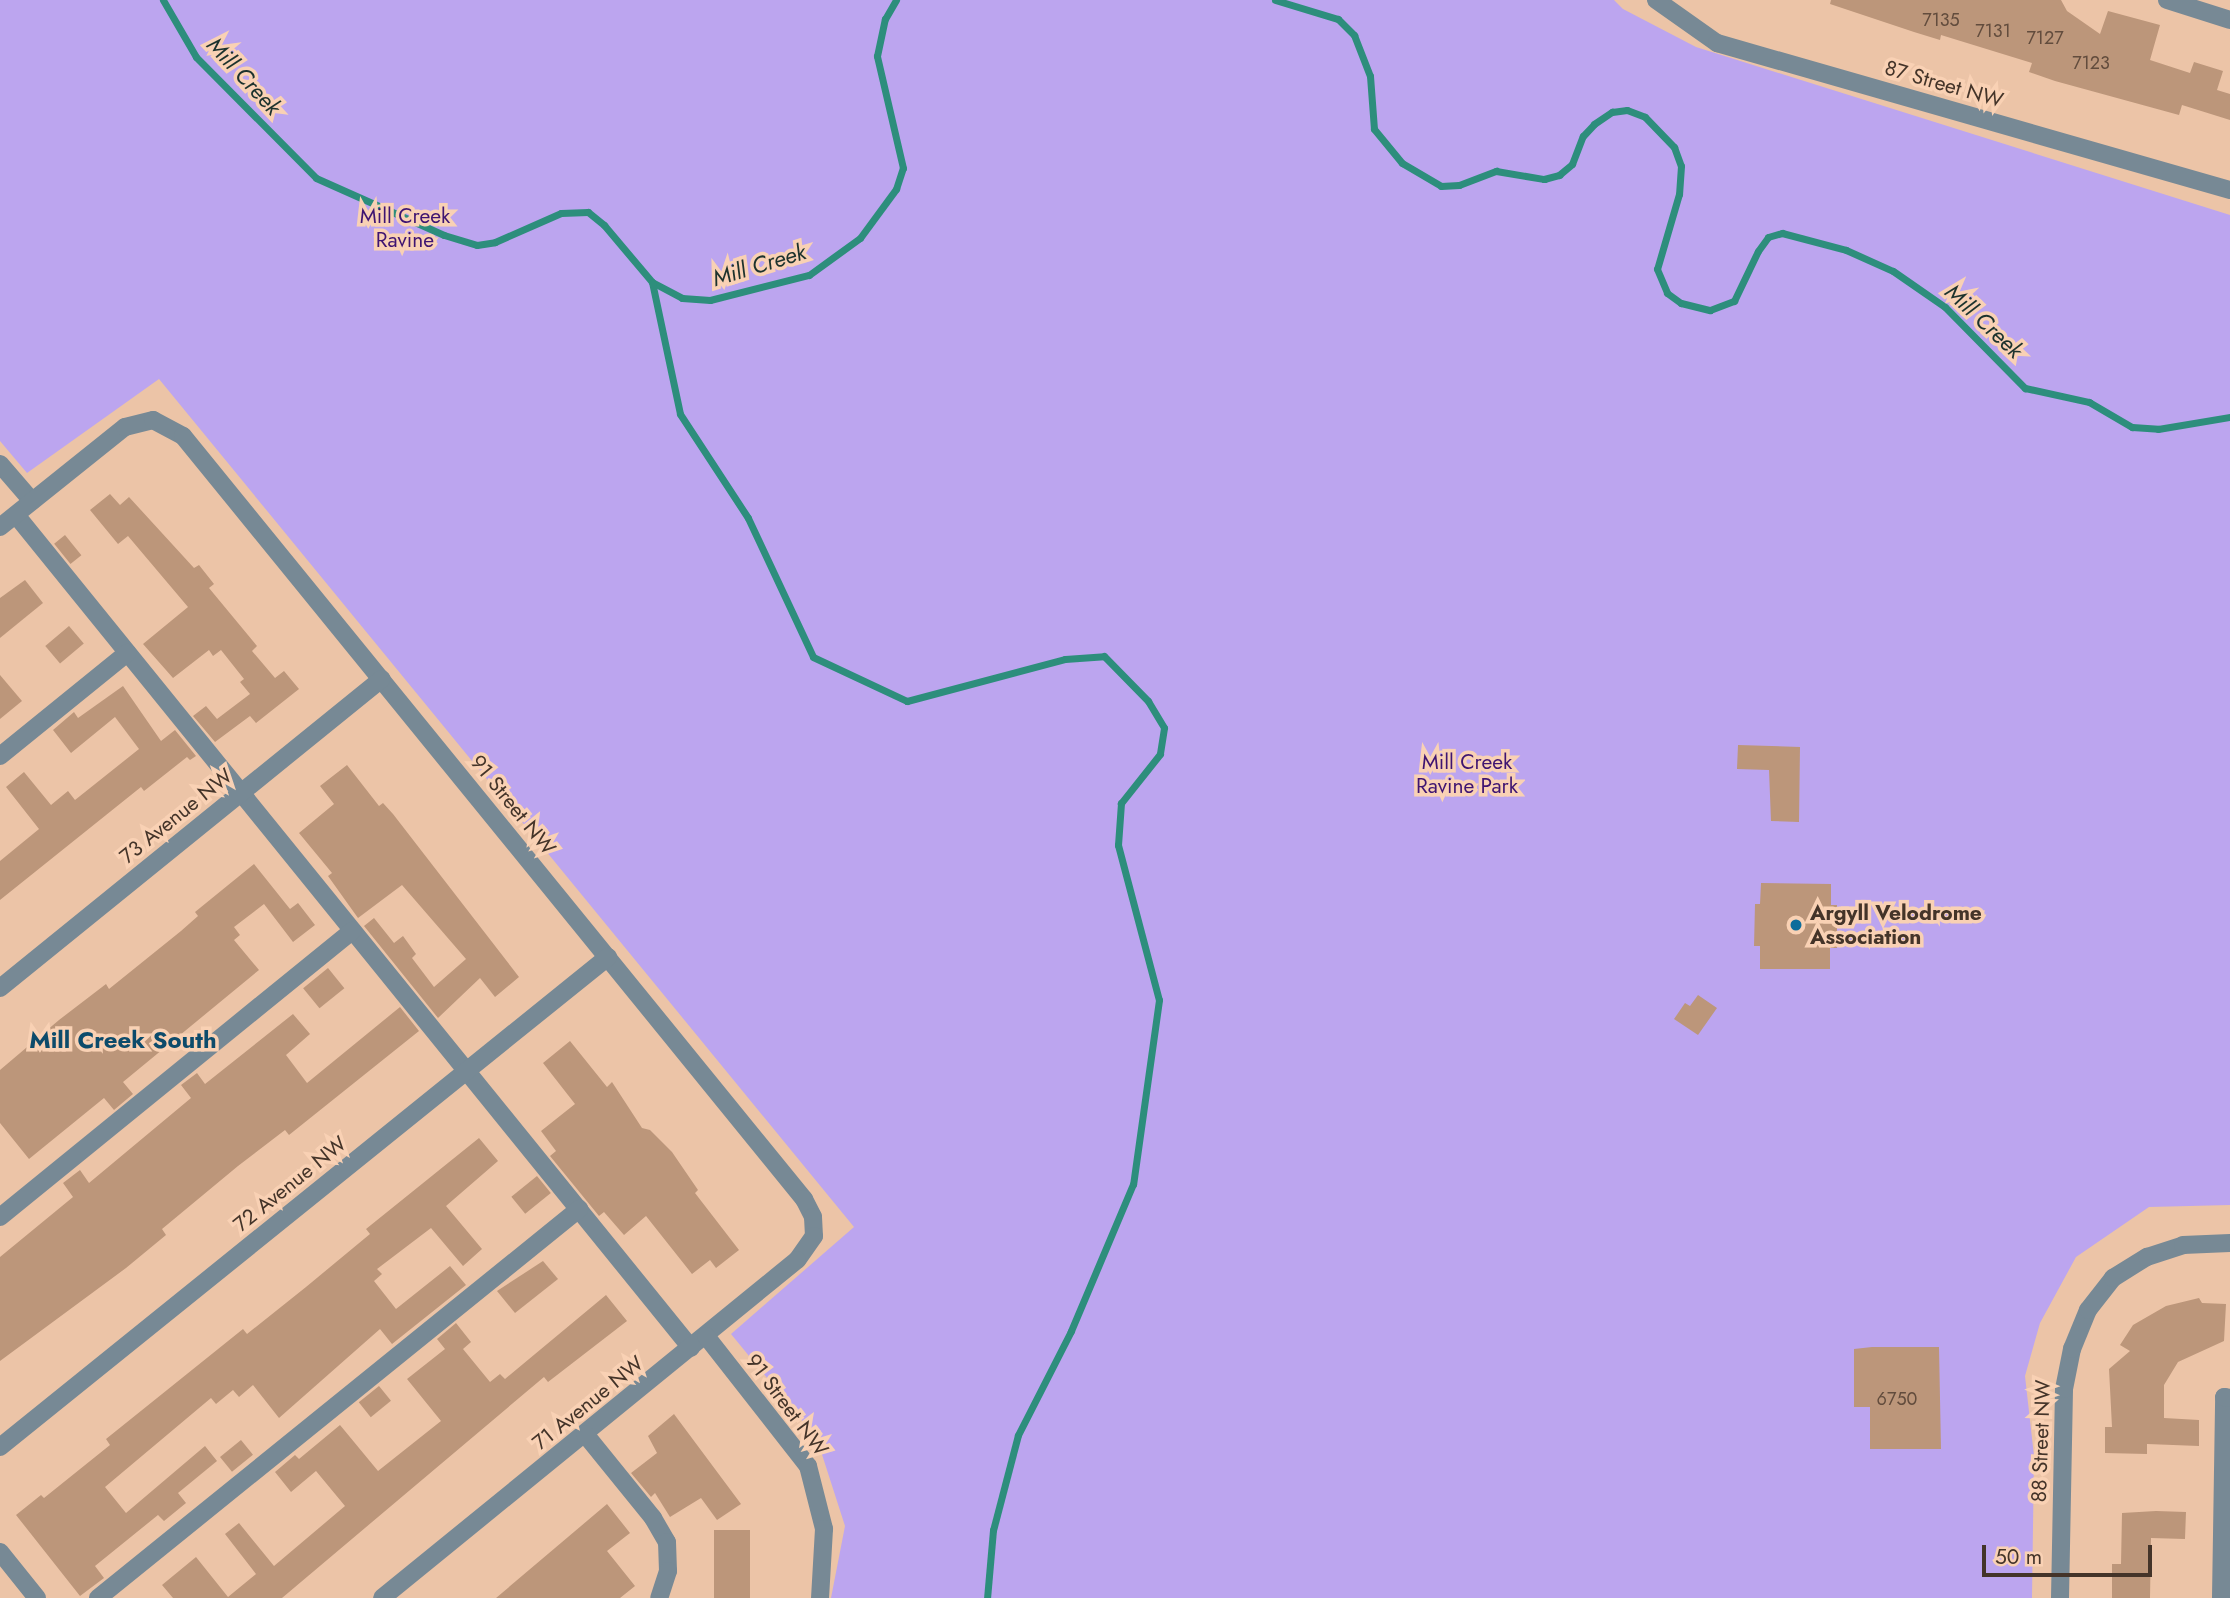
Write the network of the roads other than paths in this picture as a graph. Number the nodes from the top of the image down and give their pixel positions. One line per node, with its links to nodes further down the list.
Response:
1 (1656, 0): 4 (street, 87 Street NW)
2 (2166, 0): 3 (street)
3 (2230, 20)
4 (2230, 190)
5 (0, 464): 6 (street)
6 (32, 501): 7 (street); 10 (street, 91 Street NW)
7 (16, 515): 8 (street); 9 (street, 91 Street NW)
8 (0, 527)
9 (127, 653): 11 (street); 12 (street, 91 Street NW)
10 (381, 680): 12 (street, 73 Avenue NW); 14 (street, 91 Street NW)
11 (0, 755)
12 (241, 793): 13 (street, 91 Street NW); 15 (street, 73 Avenue NW)
13 (352, 931): 16 (street, 91 Street NW); 18 (street)
14 (608, 957): 16 (street, 72 Avenue NW); 19 (street, 91 Street NW)
15 (0, 988)
16 (466, 1071): 17 (street, 91 Street NW); 24 (street, 72 Avenue NW)
17 (579, 1209): 21 (street, 91 Street NW); 27 (street)
18 (0, 1217)
19 (814, 1236): 21 (street, 71 Avenue NW)
20 (2230, 1243): 31 (street, 88 Street NW)
21 (698, 1342): 23 (street, 71 Avenue NW); 30 (street, 91 Street NW)
22 (2230, 1398): 32 (street)
23 (584, 1434): 28 (street, 71 Avenue NW); 29 (street)
24 (0, 1447)
25 (0, 1552): 26 (street)
26 (37, 1598)
27 (98, 1598)
28 (382, 1598)
29 (659, 1598)
30 (820, 1598)
31 (2060, 1598)
32 (2221, 1598)

